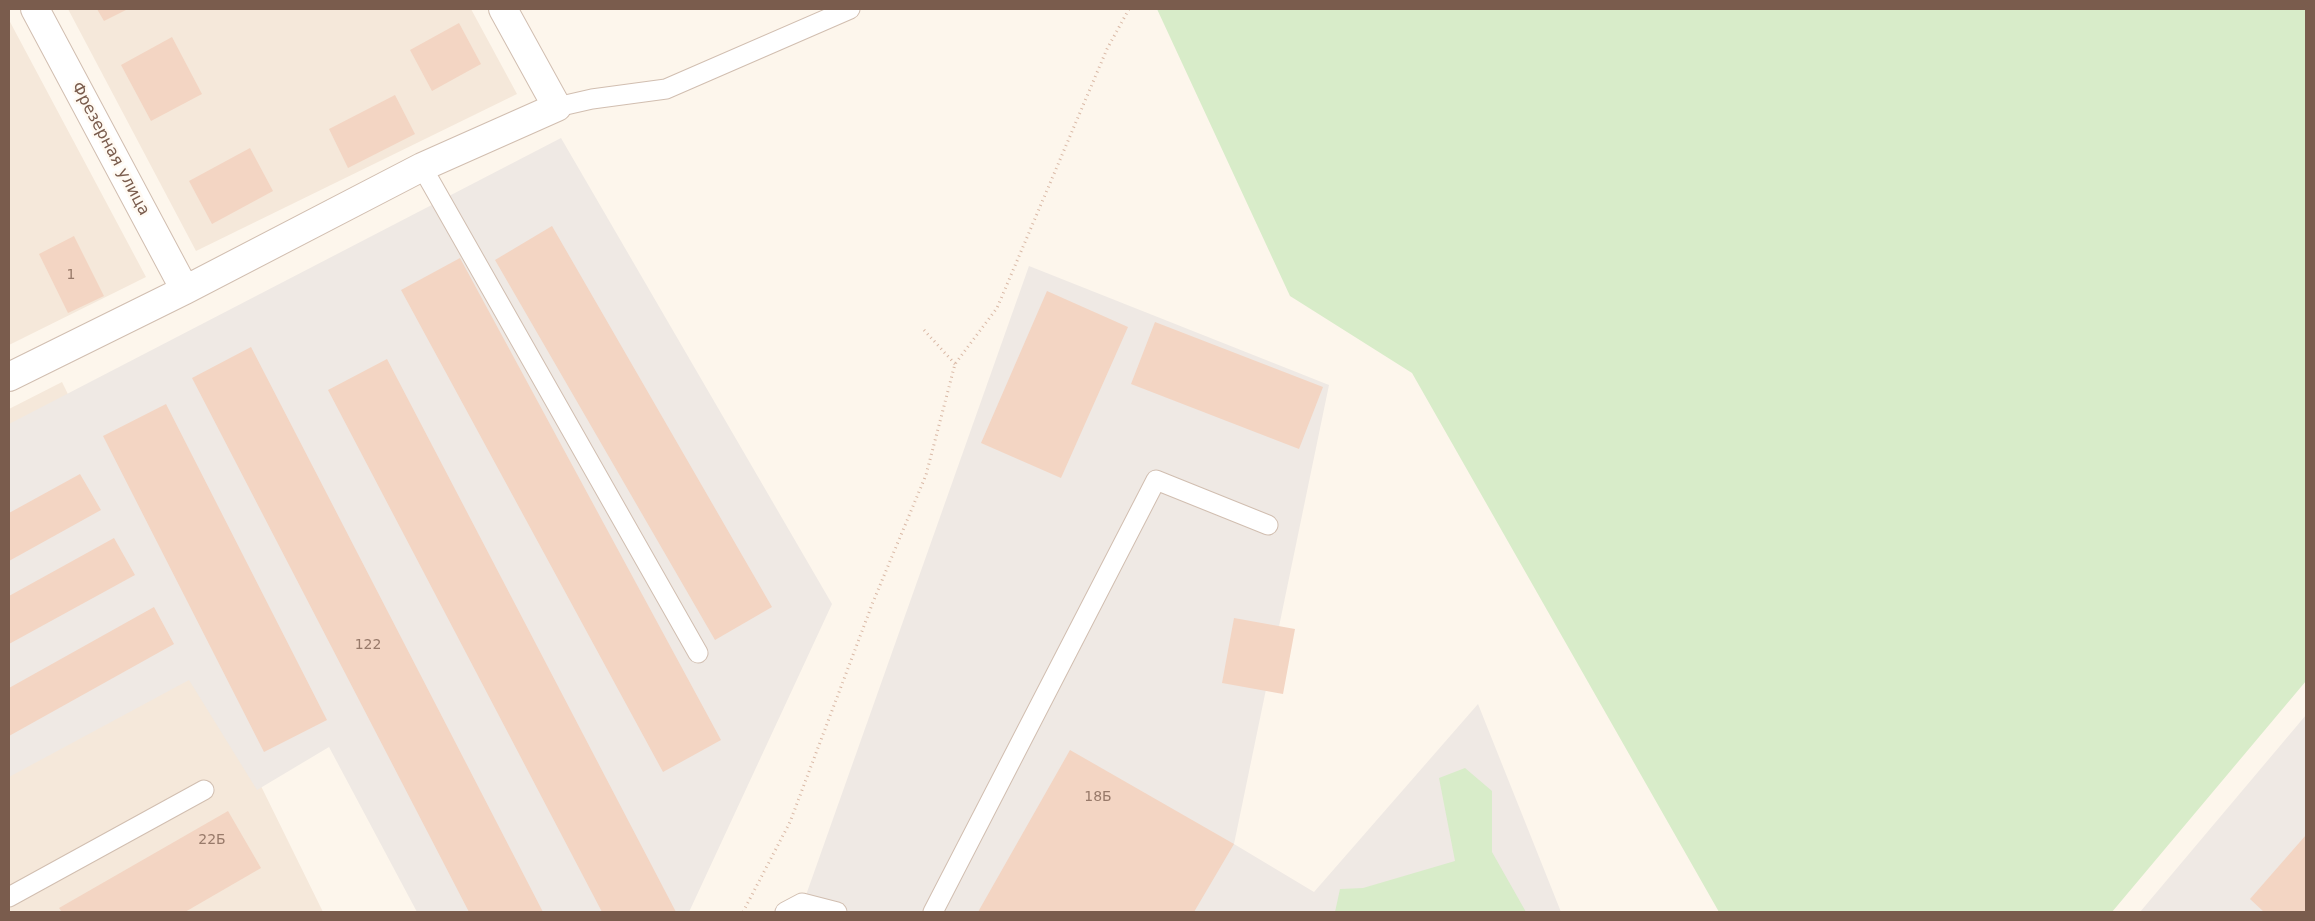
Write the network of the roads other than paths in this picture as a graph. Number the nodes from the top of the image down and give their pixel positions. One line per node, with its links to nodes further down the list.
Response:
1 (35, 9): 6 (street, Фрезерная улица)
2 (503, 9): 4 (street)
3 (850, 9): 4 (lane)
4 (557, 107): 5 (street)
5 (422, 167): 6 (street); 9 (lane)
6 (184, 290): 7 (street)
7 (9, 377)
8 (1268, 525): 14 (lane)
9 (698, 653)
10 (204, 790): 11 (lane)
11 (9, 897)
12 (785, 912): 13 (lane)
13 (836, 912)
14 (933, 912)

